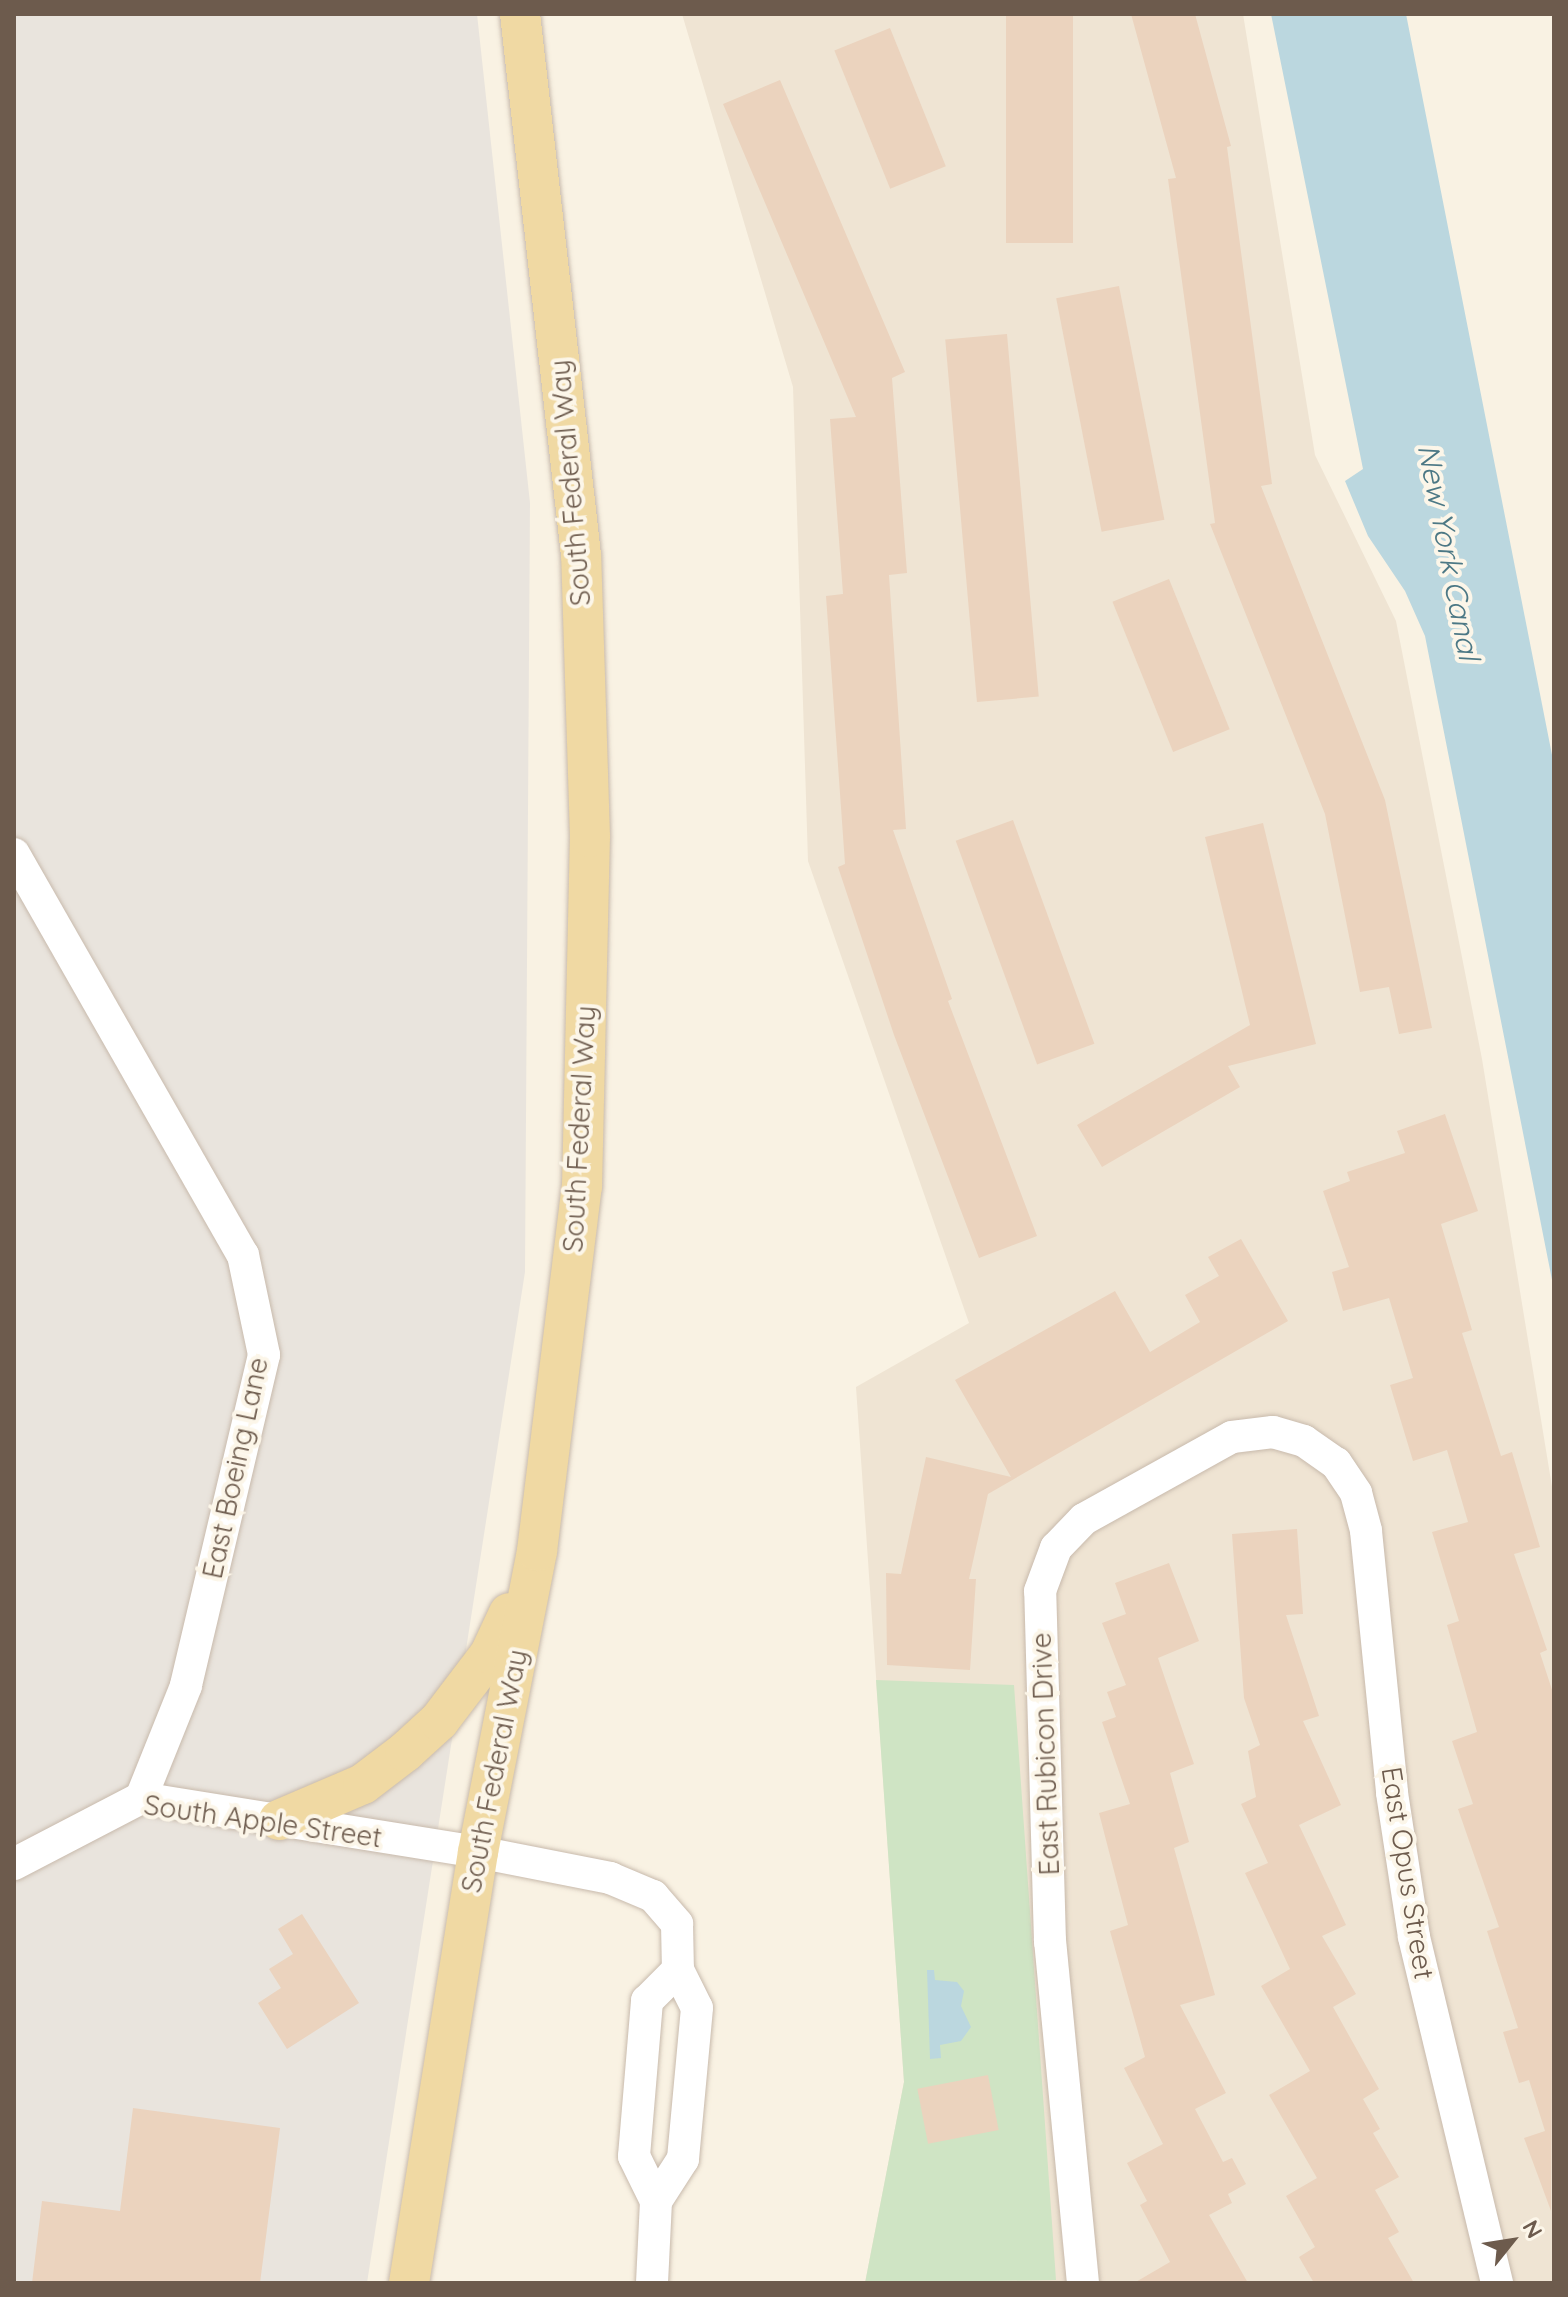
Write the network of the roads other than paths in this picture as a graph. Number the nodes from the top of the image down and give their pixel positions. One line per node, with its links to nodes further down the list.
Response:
1 (520, 14): 4 (main road, South Federal Way)
2 (14, 854): 5 (street, East Boeing Lane)
3 (1336, 1463): 13 (street, East Rubicon Drive); 14 (street, East Opus Street)
4 (537, 1551): 6 (main road); 7 (main road, South Federal Way)
5 (141, 1798): 6 (street, South Apple Street); 8 (street, South Apple Street)
6 (279, 1820): 7 (street, South Apple Street)
7 (478, 1852): 9 (street, South Apple Street); 11 (main road, South Federal Way)
8 (14, 1864)
9 (678, 1970): 10 (street); 10 (street)
10 (656, 2201): 12 (street)
11 (409, 2283)
12 (652, 2283)
13 (1083, 2283)
14 (1497, 2283)

